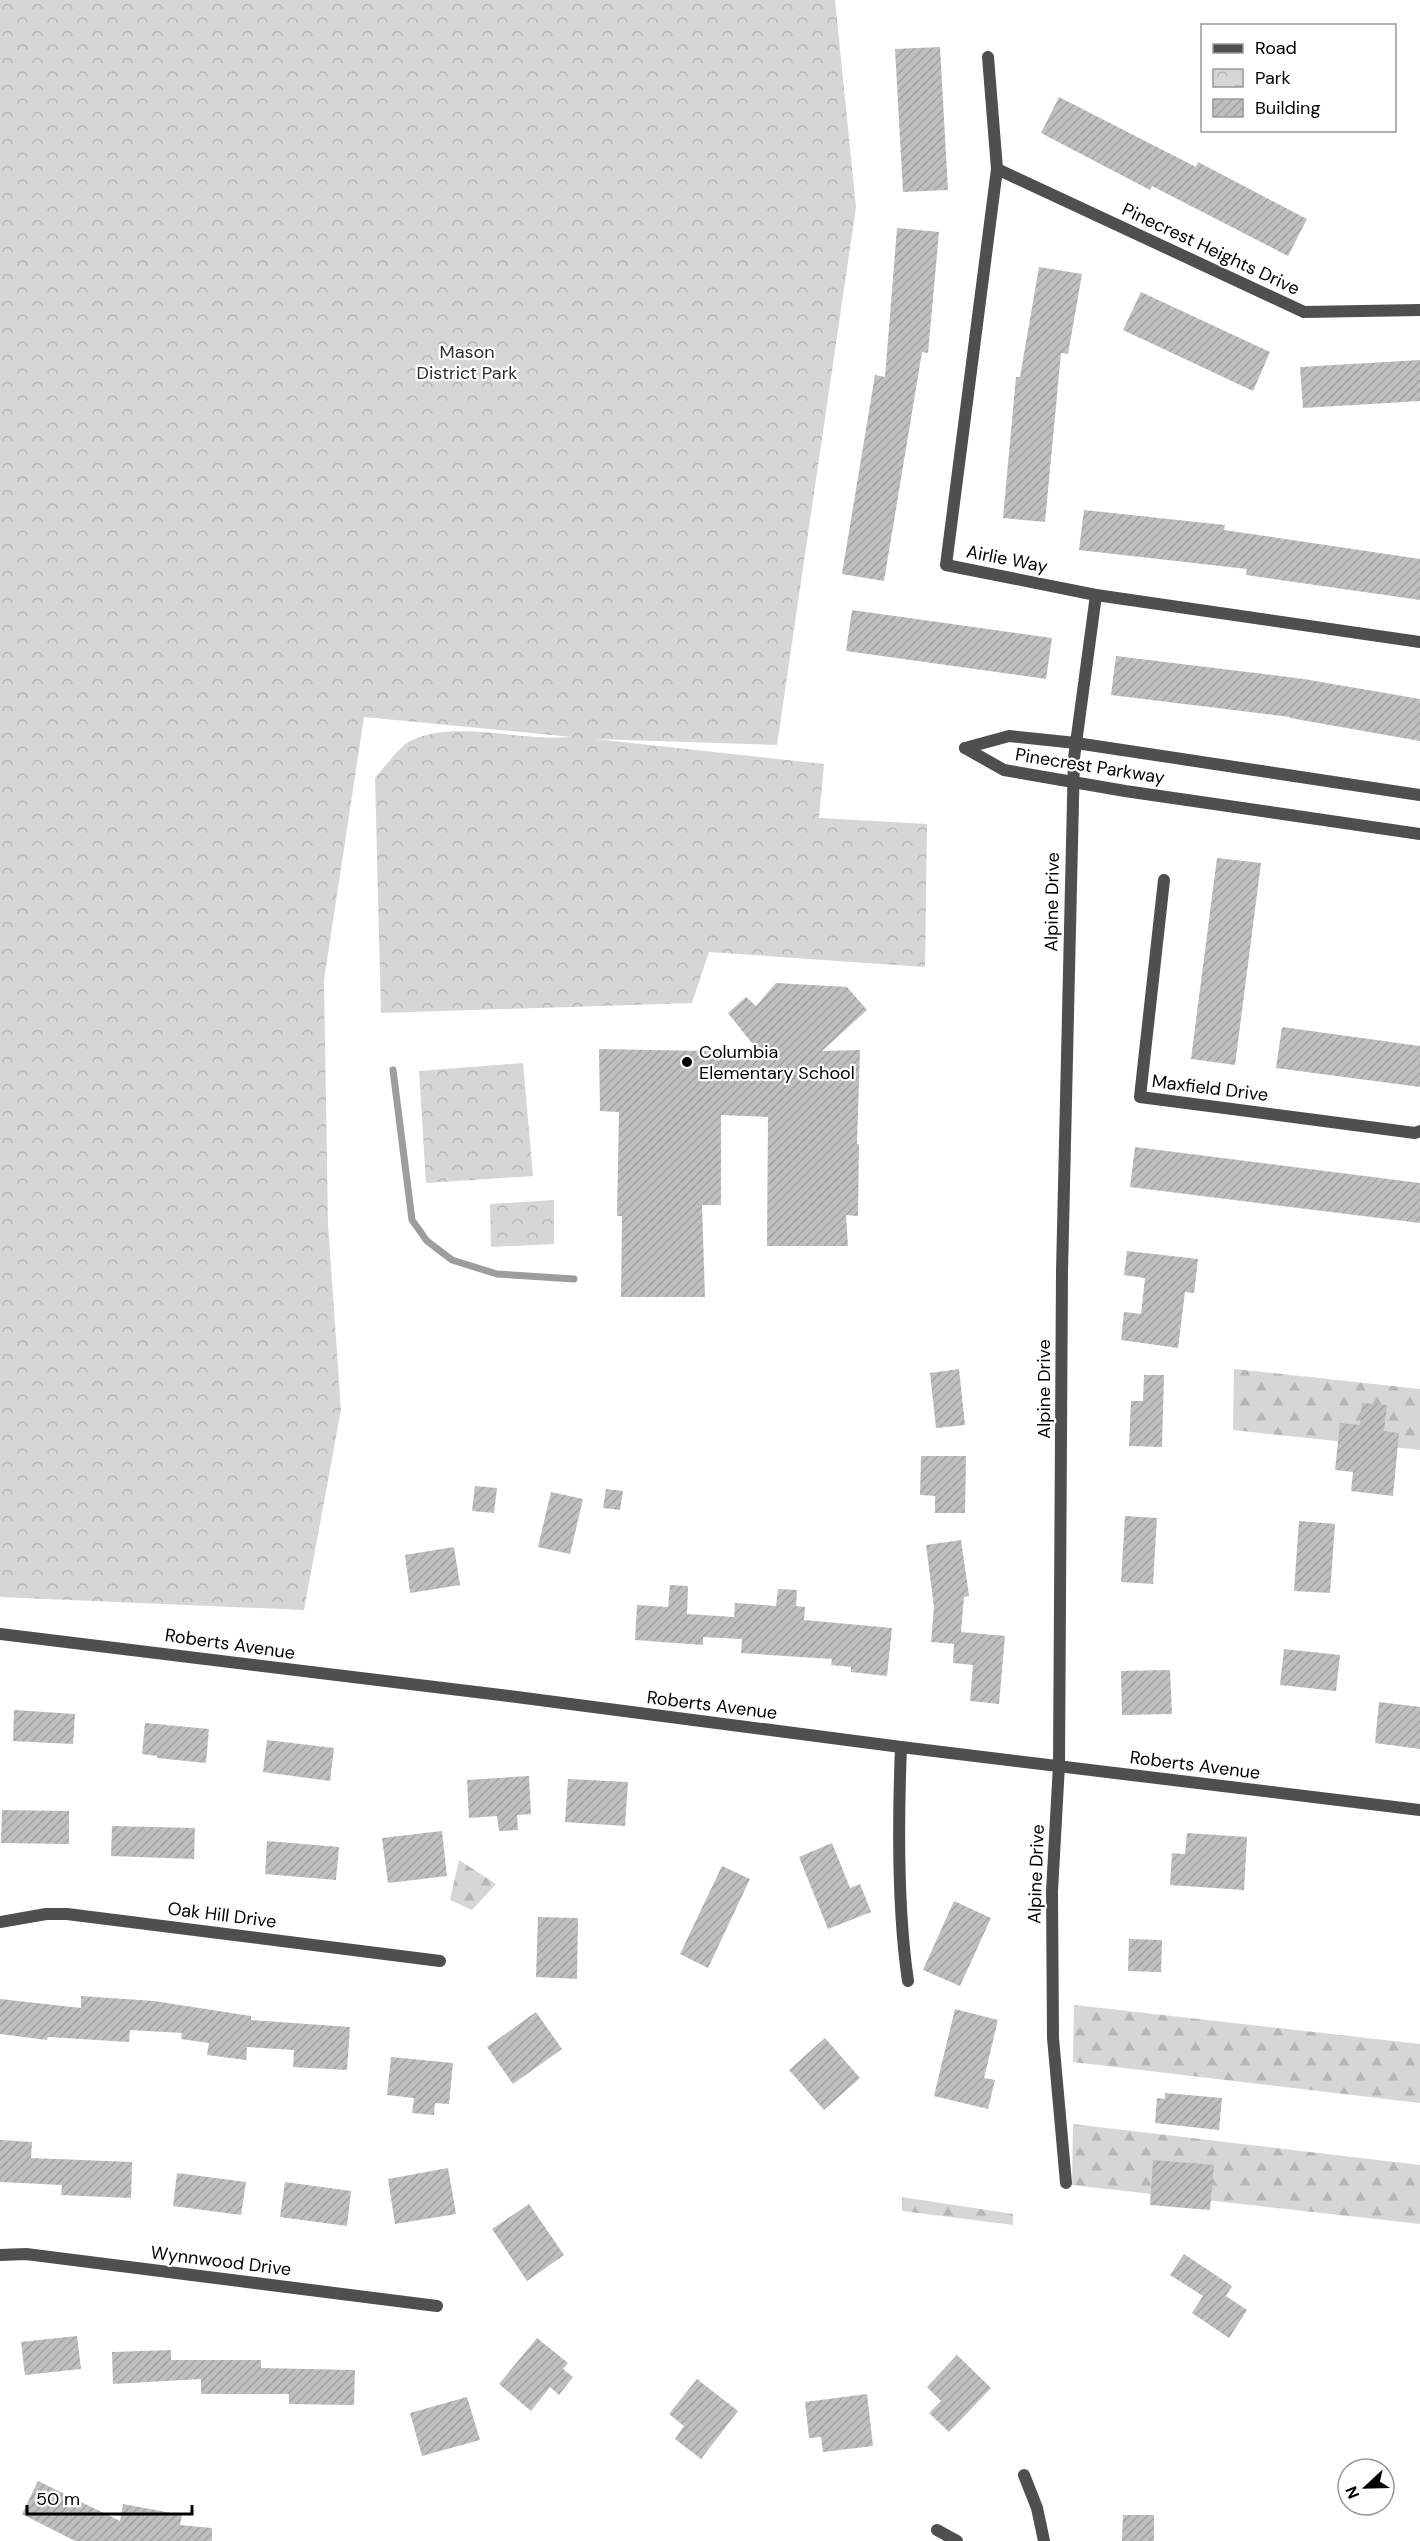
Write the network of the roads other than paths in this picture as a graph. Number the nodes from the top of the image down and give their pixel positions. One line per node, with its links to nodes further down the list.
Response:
1 (988, 57): 2 (street)
2 (997, 169): 3 (street, Pinecrest Heights Drive); 4 (street, Airlie Way)
3 (1420, 310)
4 (1096, 595): 5 (street, Airlie Way); 6 (street, Alpine Drive)
5 (1420, 642)
6 (1076, 743): 7 (street, Alpine Drive); 7 (street, Pinecrest Parkway); 8 (street, Pinecrest Parkway)
7 (1074, 782): 9 (street, Pinecrest Parkway); 14 (street, Alpine Drive)
8 (1420, 795)
9 (1420, 834)
10 (1164, 880): 11 (street, Maxfield Drive)
11 (1420, 1131)
12 (0, 1634): 13 (street, Roberts Avenue)
13 (901, 1748): 14 (street, Roberts Avenue); 18 (street)
14 (1059, 1765): 15 (street, Roberts Avenue); 19 (street, Alpine Drive)
15 (1420, 1810)
16 (0, 1922): 17 (street, Oak Hill Drive)
17 (440, 1961)
18 (908, 1981)
19 (1066, 2183)
20 (0, 2255): 21 (street, Wynnwood Drive)
21 (437, 2306)
22 (1024, 2475): 25 (street)
23 (937, 2530): 24 (street)
24 (957, 2541)
25 (1044, 2541)

